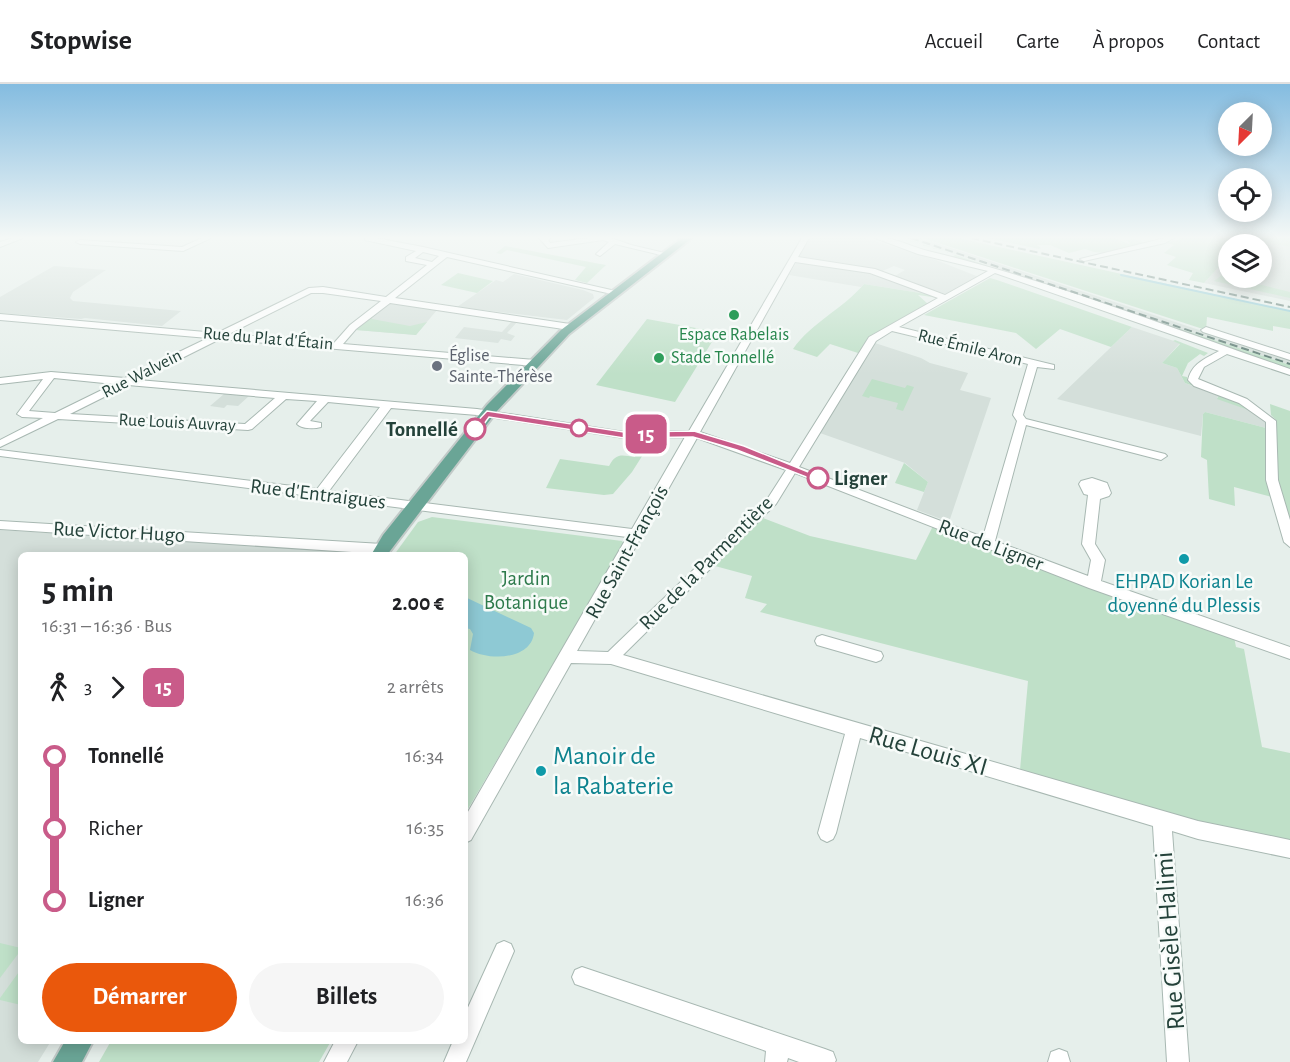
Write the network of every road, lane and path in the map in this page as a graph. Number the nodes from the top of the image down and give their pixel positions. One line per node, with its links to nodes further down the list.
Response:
1 (406, 284): 10 (street)
2 (577, 284): 8 (street)
3 (627, 284): 8 (main road)
4 (779, 284): 33 (street, Rue Saint-François)
5 (907, 284): 9 (street)
6 (971, 284): 9 (street, Rue de la Parmentière)
7 (1035, 284): 17 (street)
8 (616, 292): 12 (main road)
9 (946, 298): 13 (street, Rue de la Parmentière)
10 (386, 299): 12 (street); 15 (street, Rue Walvein); 16 (street)
11 (0, 317): 15 (street, Rue du Plat d'Étain)
12 (570, 327): 19 (main road)
13 (890, 328): 20 (street, Rue Émile Aron); 37 (street, Rue de la Parmentière)
14 (1206, 330): 18 (street)
15 (218, 335): 16 (street, Rue du Plat d'Étain); 25 (street, Rue Walvein)
16 (337, 345): 19 (street, Rue du Plat d'Étain)
17 (1225, 351): 22 (street); 43 (street)
18 (1290, 357)
19 (535, 363): 29 (main road)
20 (1033, 363): 21 (street, Rue Émile Aron); 31 (street)
21 (1051, 368)
22 (1290, 373)
23 (51, 375): 24 (street, Rue de Ligner); 25 (street, Rue de Ligner); 30 (street, Rue Louis Auvray)
24 (0, 381)
25 (127, 381): 26 (street, Rue de Ligner); 30 (street, Rue Walvein)
26 (284, 395): 27 (street, Rue de Ligner); 30 (street, Rue Louis Auvray)
27 (326, 399): 28 (street, Rue de Ligner); 32 (street)
28 (388, 404): 29 (street, Rue de Ligner); 38 (street)
29 (487, 414): 33 (street, Rue de Ligner); 40 (main road)
30 (58, 416): 34 (street, Rue Walvein)
31 (1022, 421): 36 (street); 44 (street)
32 (317, 425)
33 (694, 434): 37 (street, Rue de Ligner); 42 (street, Rue Saint-François)
34 (0, 444)
35 (0, 453): 38 (street, Rue d'Entraigues)
36 (1161, 456)
37 (792, 468): 44 (street, Rue de Ligner); 51 (street, Rue de la Parmentière)
38 (320, 494): 40 (street, Rue d'Entraigues)
39 (1094, 494): 46 (street)
40 (410, 505): 42 (street, Rue d'Entraigues); 45 (main road)
41 (0, 525): 45 (street, Rue Victor Hugo)
42 (637, 534): 50 (street, Rue Saint-François)
43 (1290, 542)
44 (988, 543): 46 (street, Rue de Ligner)
45 (380, 552)
46 (1094, 584): 48 (street, Rue de Ligner)
47 (822, 641): 49 (street)
48 (1290, 652)
49 (876, 656)
50 (567, 657): 51 (street, Rue Louis XI); 54 (street, Rue Saint-François)
51 (611, 658): 52 (street, Rue Louis XI)
52 (854, 730): 53 (street, Rue Louis XI); 55 (street)
53 (1162, 820): 56 (street, Rue Louis XI); 68 (street, Rue Gisèle Halimi)
54 (468, 829)
55 (827, 832)
56 (1290, 849)
57 (504, 951): 59 (street)
58 (582, 977): 63 (street)
59 (468, 1033)
60 (78, 1044): 65 (main road)
61 (345, 1044): 66 (street)
62 (463, 1044): 67 (street)
63 (777, 1053): 64 (street)
64 (825, 1060)
65 (68, 1062)
66 (335, 1062)
67 (455, 1062)
68 (1178, 1062)

